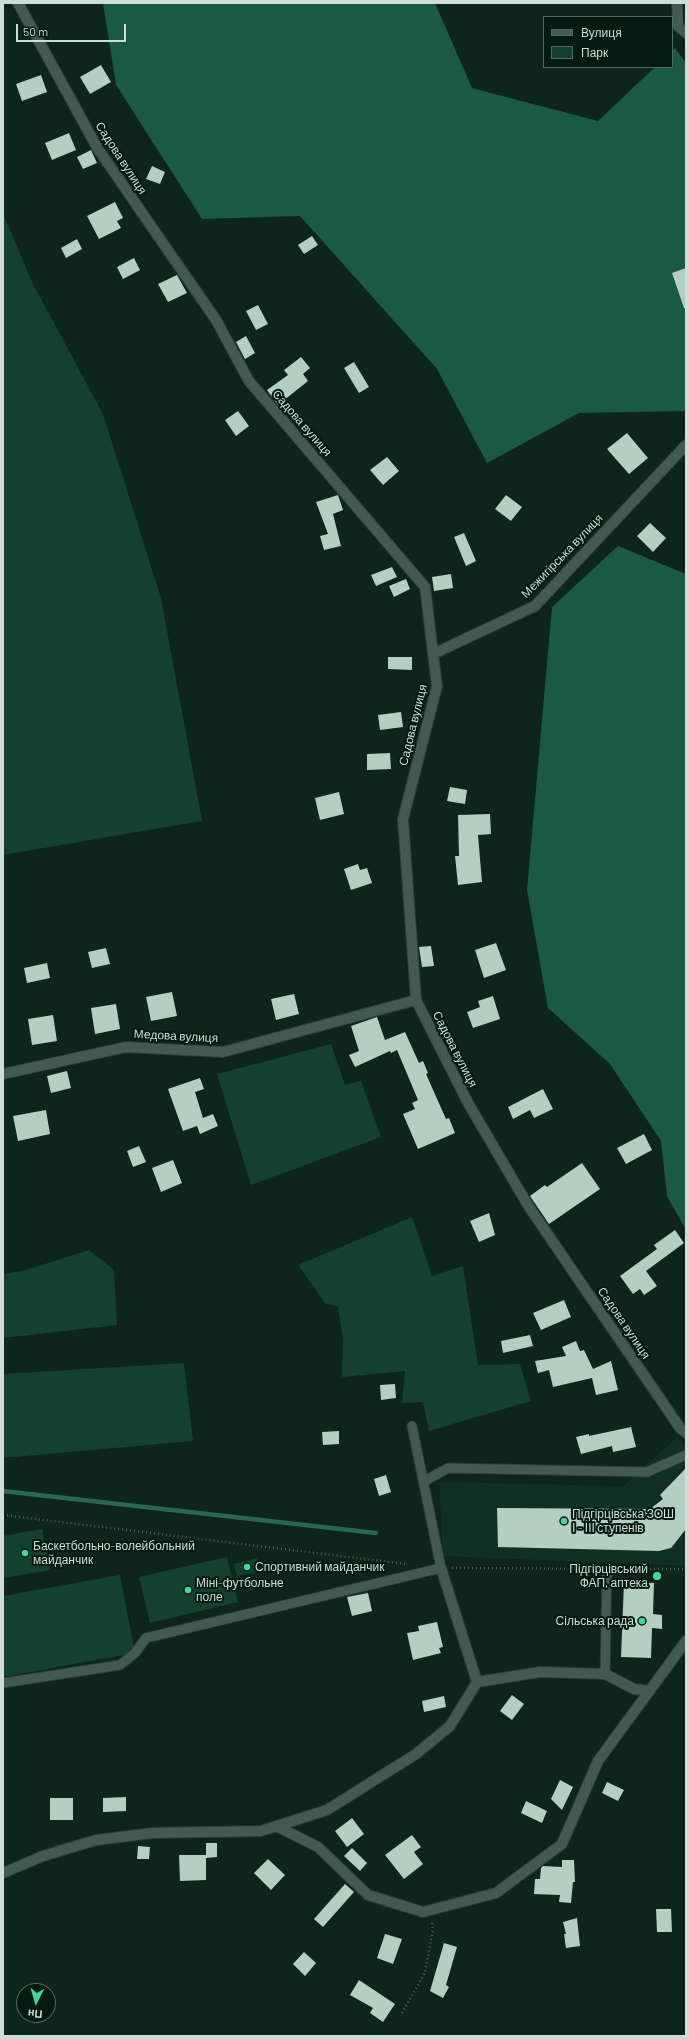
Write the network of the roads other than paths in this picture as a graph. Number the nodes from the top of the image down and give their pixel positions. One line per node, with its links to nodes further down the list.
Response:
1 (18, 3): 5 (street, Садова вулиця)
2 (678, 3): 3 (street)
3 (686, 33)
4 (686, 444): 5 (street, Межигірська вулиця)
5 (433, 654): 6 (street, Садова вулиця)
6 (416, 1000): 7 (street, Медова вулиця); 9 (street, Садова вулиця)
7 (3, 1074)
8 (412, 1426): 11 (lane)
9 (686, 1433)
10 (686, 1455): 11 (lane)
11 (423, 1482): 12 (lane)
12 (441, 1568): 16 (street); 17 (lane)
13 (606, 1569): 15 (lane)
14 (686, 1641): 18 (street)
15 (606, 1674): 16 (street); 18 (street)
16 (477, 1682): 19 (street)
17 (3, 1683)
18 (650, 1691): 19 (street)
19 (276, 1826): 20 (street)
20 (3, 1873)

